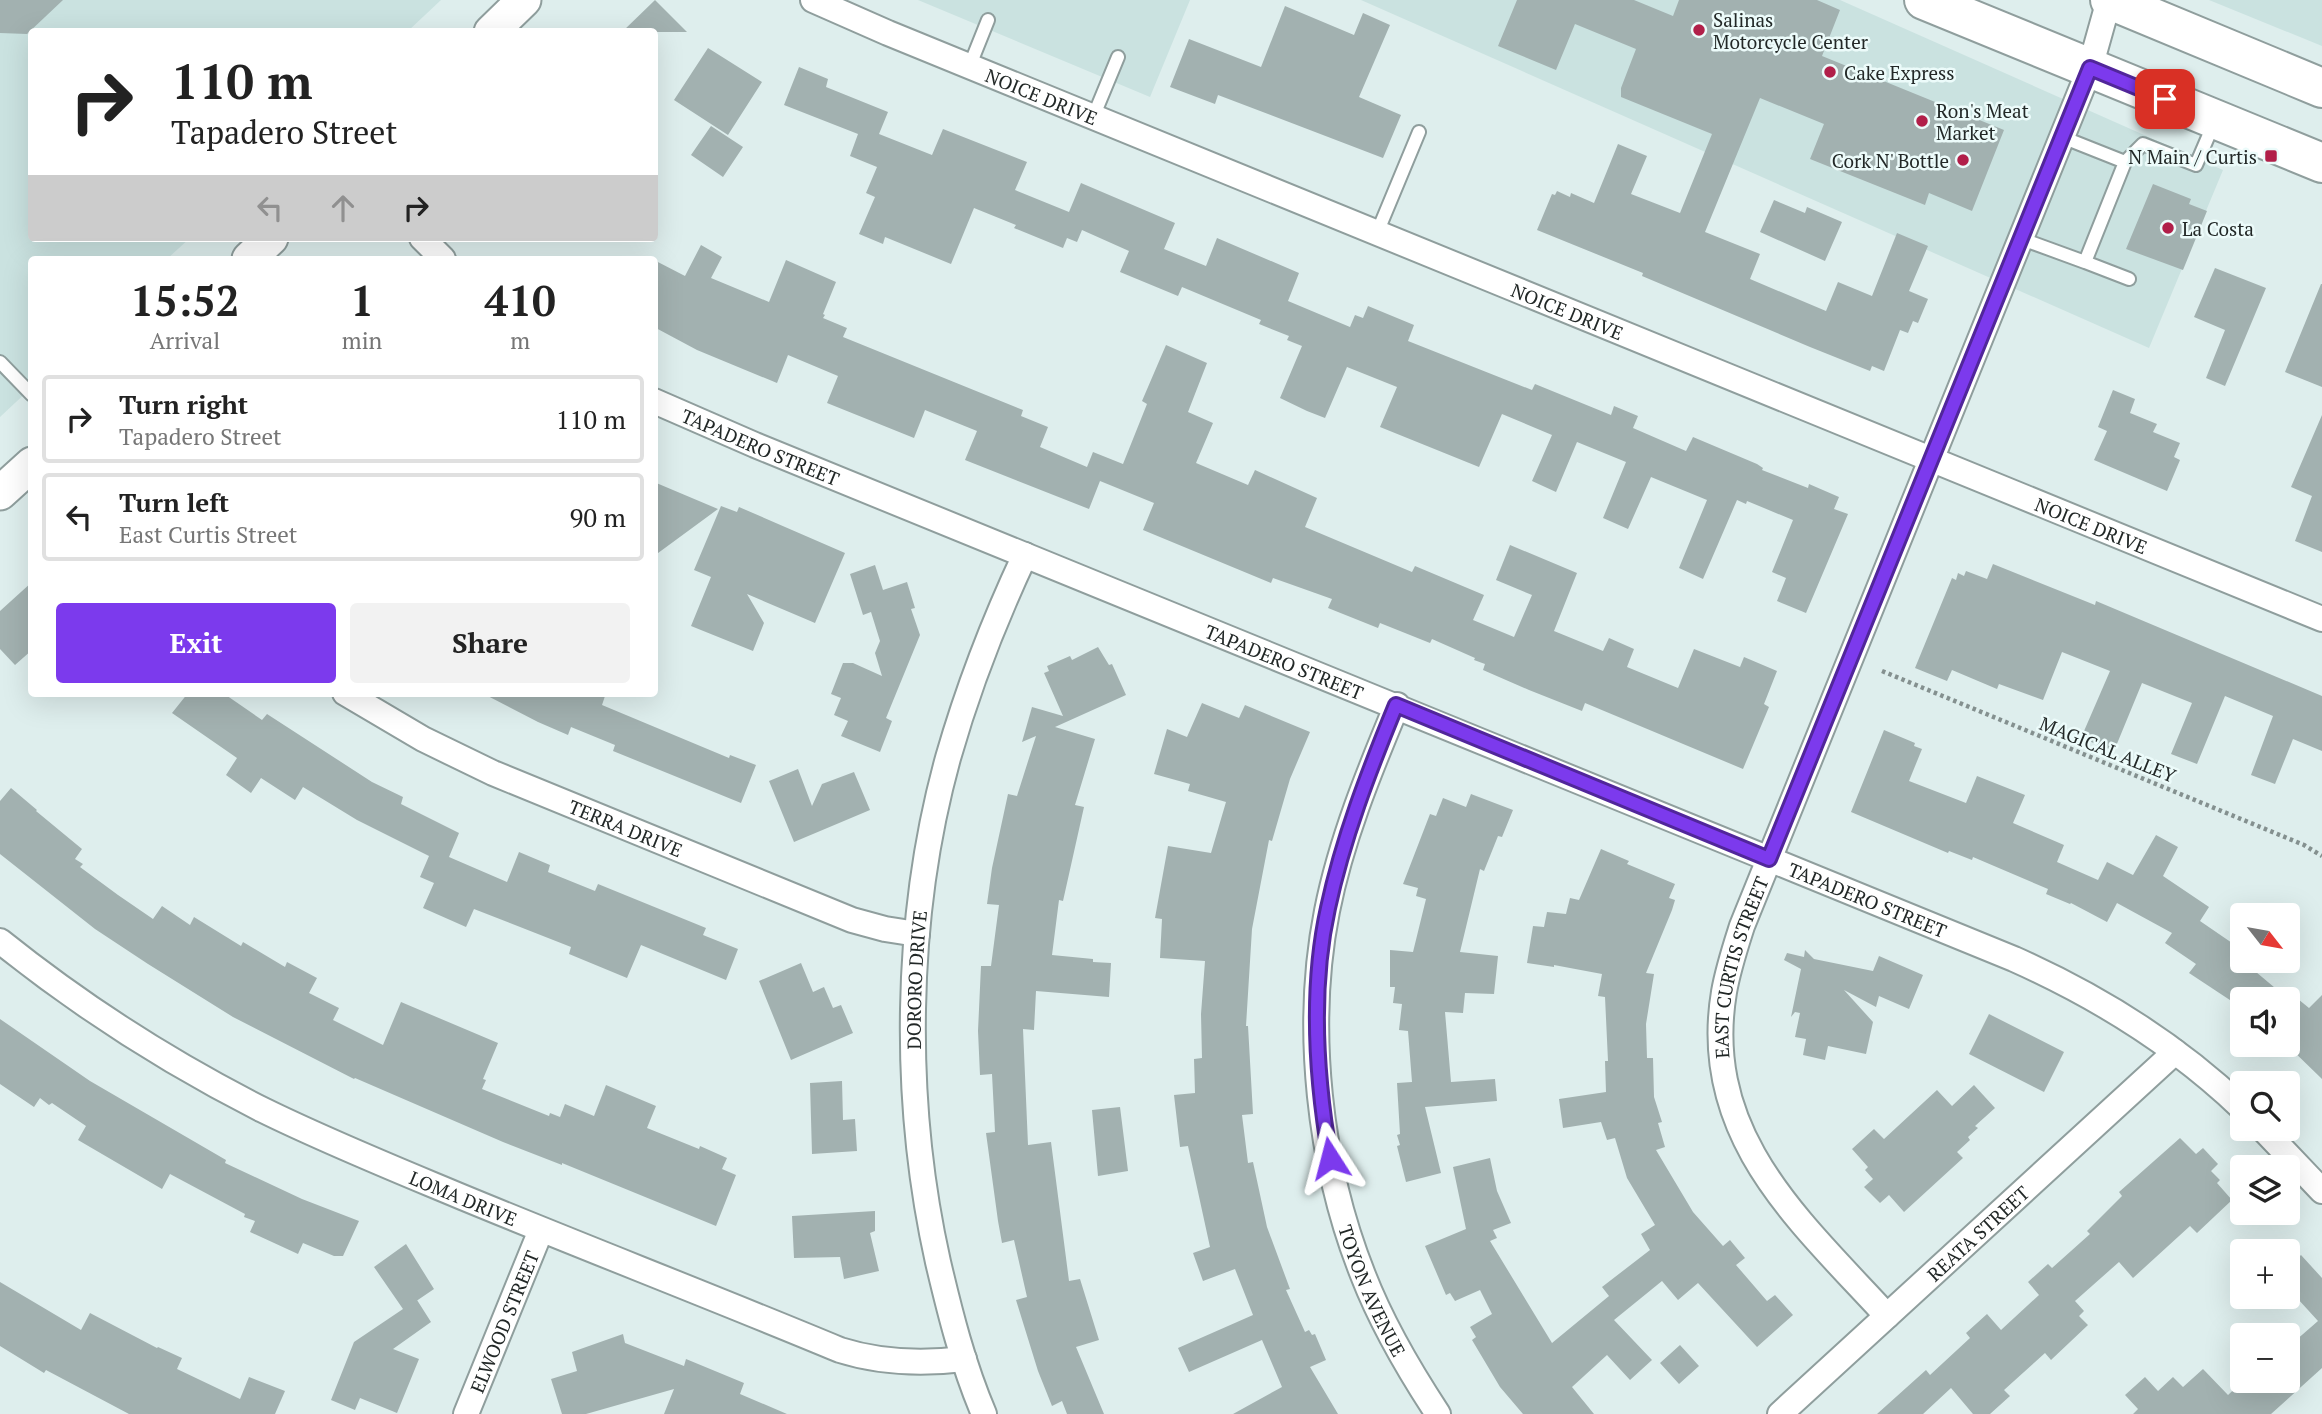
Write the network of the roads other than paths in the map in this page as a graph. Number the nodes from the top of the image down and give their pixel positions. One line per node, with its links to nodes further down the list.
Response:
1 (524, 0): 6 (main road)
2 (813, 0): 8 (street, NOICE DRIVE)
3 (1924, 0): 9 (main road)
4 (2109, 0): 9 (street, EAST CURTIS STREET); 10 (main road)
5 (988, 20): 8 (lane)
6 (495, 28)
7 (1118, 57): 11 (lane)
8 (970, 65): 11 (street, NOICE DRIVE)
9 (2090, 68): 12 (main road); 14 (street, EAST CURTIS STREET)
10 (2322, 89)
11 (1094, 116): 17 (street, NOICE DRIVE)
12 (2215, 120): 15 (lane); 16 (main road)
13 (1419, 132): 17 (lane)
14 (2062, 137): 15 (lane); 18 (street, EAST CURTIS STREET)
15 (2126, 162): 23 (lane)
16 (2322, 163)
17 (1377, 233): 28 (street, NOICE DRIVE)
18 (2022, 239): 23 (lane); 28 (street, EAST CURTIS STREET)
19 (267, 242): 21 (main road)
20 (426, 242): 22 (street)
21 (252, 256)
22 (440, 256)
23 (2085, 262): 24 (lane)
24 (2129, 279)
25 (0, 362): 26 (lane)
26 (28, 391)
27 (658, 403): 31 (street, TAPADERO STREET)
28 (1931, 460): 32 (street, NOICE DRIVE); 35 (street, EAST CURTIS STREET)
29 (28, 468): 30 (main road)
30 (0, 493)
31 (1025, 555): 34 (street, TAPADERO STREET); 36 (street, DORORO DRIVE)
32 (2322, 619)
33 (352, 697): 36 (street, TERRA DRIVE)
34 (1396, 705): 35 (street, TAPADERO STREET); 47 (street, TOYON AVENUE)
35 (1769, 859): 38 (street, TAPADERO STREET); 43 (street, EAST CURTIS STREET)
36 (917, 934): 44 (street, DORORO DRIVE)
37 (0, 941): 42 (street, LOMA DRIVE)
38 (2175, 1052): 39 (street, TAPADERO STREET); 43 (street, REATA STREET)
39 (2230, 1098)
40 (2274, 1141): 41 (street)
41 (2322, 1191)
42 (541, 1230): 44 (street, LOMA DRIVE); 45 (street, ELWOOD STREET)
43 (1887, 1316): 48 (street, REATA STREET)
44 (964, 1359): 46 (street, DORORO DRIVE)
45 (466, 1414)
46 (984, 1414)
47 (1438, 1414)
48 (1780, 1414)

